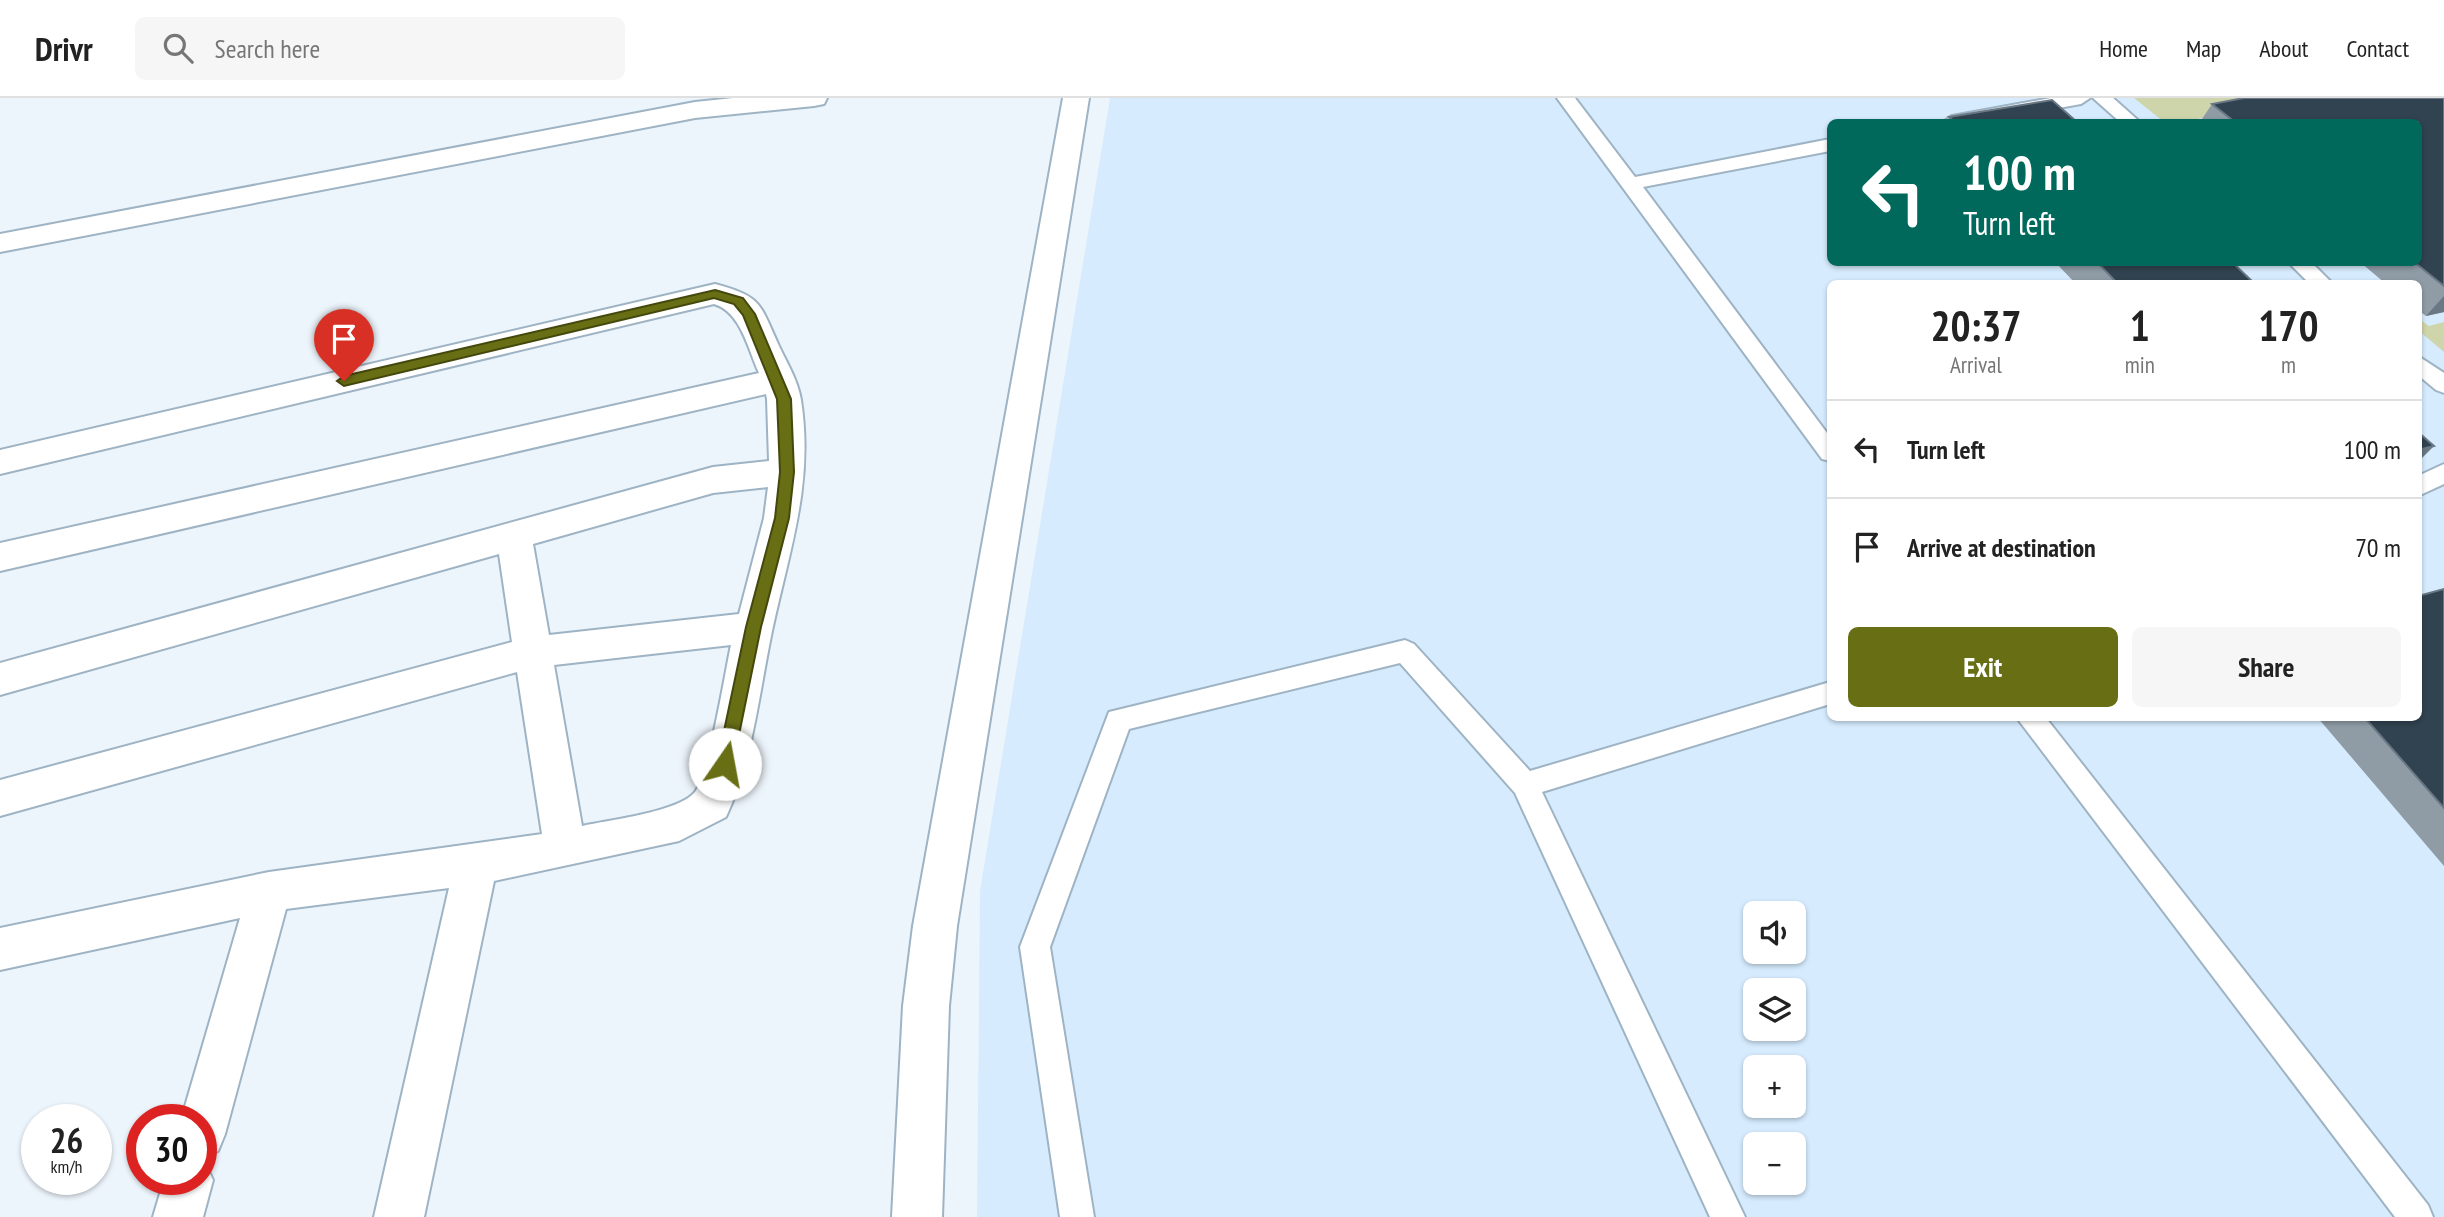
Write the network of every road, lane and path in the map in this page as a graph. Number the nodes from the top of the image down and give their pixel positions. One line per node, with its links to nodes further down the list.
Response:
1 (814, 98): 10 (street)
2 (1076, 98): 38 (street)
3 (1566, 98): 9 (lane)
4 (2081, 98): 6 (lane)
5 (2102, 98): 7 (lane)
6 (1968, 119)
7 (2128, 119)
8 (1827, 146): 9 (lane)
9 (1628, 184): 16 (lane)
10 (0, 243)
11 (2303, 266): 12 (lane)
12 (2318, 280)
13 (2422, 366): 15 (lane)
14 (778, 380): 17 (street); 18 (street); 22 (street)
15 (2444, 385)
16 (1827, 449)
17 (0, 462)
18 (787, 472): 21 (street); 23 (street)
19 (2444, 473): 20 (lane)
20 (2422, 485)
21 (514, 536): 24 (street); 25 (street)
22 (0, 557)
23 (754, 627): 24 (street); 30 (street)
24 (532, 652): 29 (street); 30 (street)
25 (0, 679)
26 (1827, 693): 28 (lane)
27 (2033, 721): 41 (lane)
28 (1525, 785): 39 (lane); 40 (lane)
29 (0, 798)
30 (565, 849): 31 (street)
31 (476, 866): 32 (street); 37 (street)
32 (269, 892): 33 (street); 34 (street)
33 (0, 949)
34 (209, 1104)
35 (184, 1195): 36 (street)
36 (178, 1217)
37 (399, 1217)
38 (917, 1217)
39 (1077, 1217)
40 (1728, 1217)
41 (2416, 1217)

